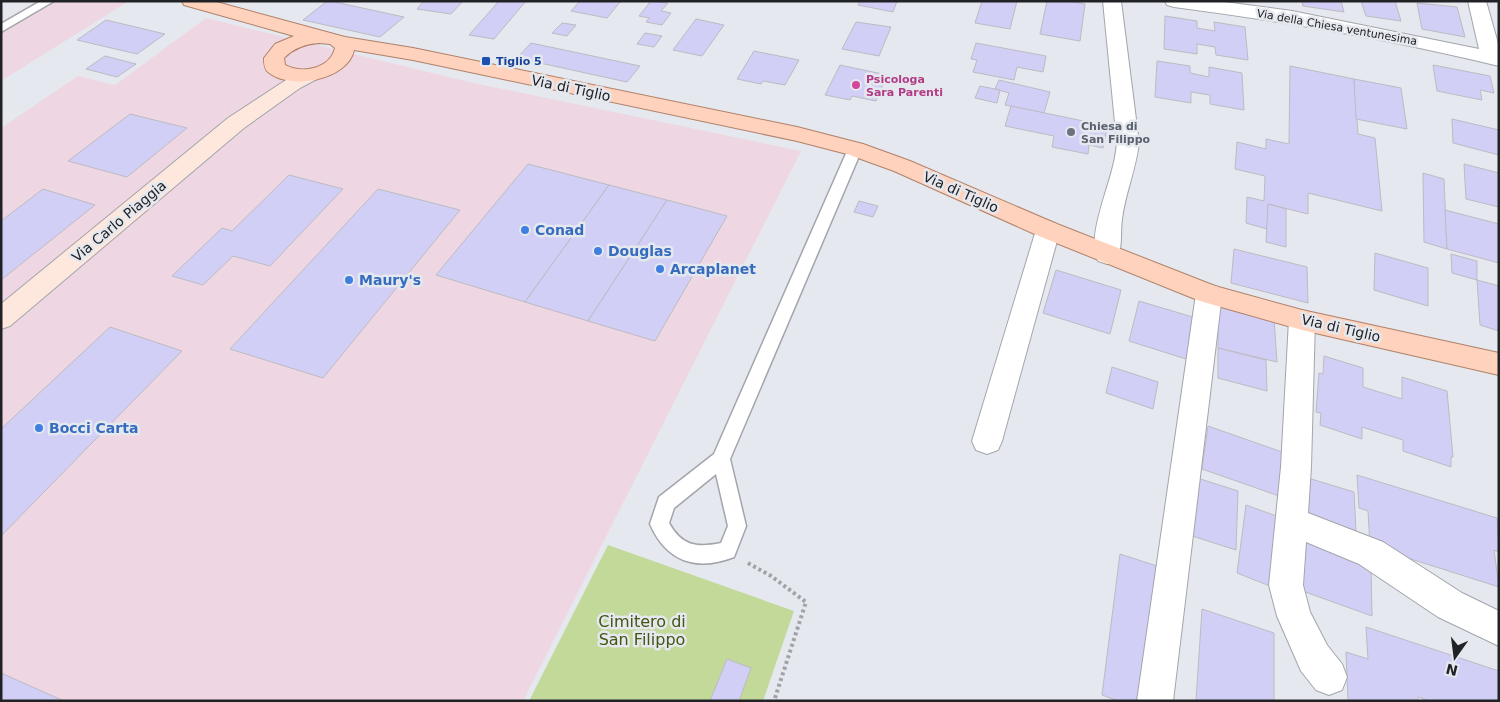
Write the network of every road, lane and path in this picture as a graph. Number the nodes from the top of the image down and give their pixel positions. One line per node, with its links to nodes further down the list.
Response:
1 (49, 1): 8 (lane)
2 (191, 1): 7 (main road)
3 (1112, 1): 19 (street)
4 (1174, 1): 6 (street, Via della Chiesa ventunesima)
5 (1477, 1): 13 (street)
6 (1272, 8): 13 (street, Via della Chiesa ventunesima)
7 (268, 23): 9 (main road); 12 (main road)
8 (1, 29)
9 (319, 37): 10 (main road, Via di Tiglio); 12 (main road)
10 (341, 42): 11 (main road, Via di Tiglio); 14 (main road)
11 (413, 54): 14 (main road, Via di Tiglio); 17 (main road, Via di Tiglio)
12 (278, 59): 15 (main road); 16 (main road, Via Carlo Piaggia)
13 (1496, 59)
14 (338, 63): 15 (main road, Via di Tiglio)
15 (310, 75): 16 (main road, Via Carlo Piaggia)
16 (236, 123): 21 (main road, Via Carlo Piaggia)
17 (855, 149): 18 (main road, Via di Tiglio); 25 (lane)
18 (1048, 230): 19 (main road, Via di Tiglio); 24 (street)
19 (1108, 255): 20 (main road, Via di Tiglio)
20 (1209, 294): 22 (main road, Via di Tiglio); 31 (street)
21 (1, 319)
22 (1302, 320): 23 (main road, Via di Tiglio); 26 (street)
23 (1499, 364)
24 (987, 440)
25 (721, 459): 27 (lane); 27 (lane)
26 (1290, 521): 28 (street); 29 (street)
27 (727, 551): 30 (path)
28 (1499, 629)
29 (1329, 677)
30 (774, 701)
31 (1155, 701)

